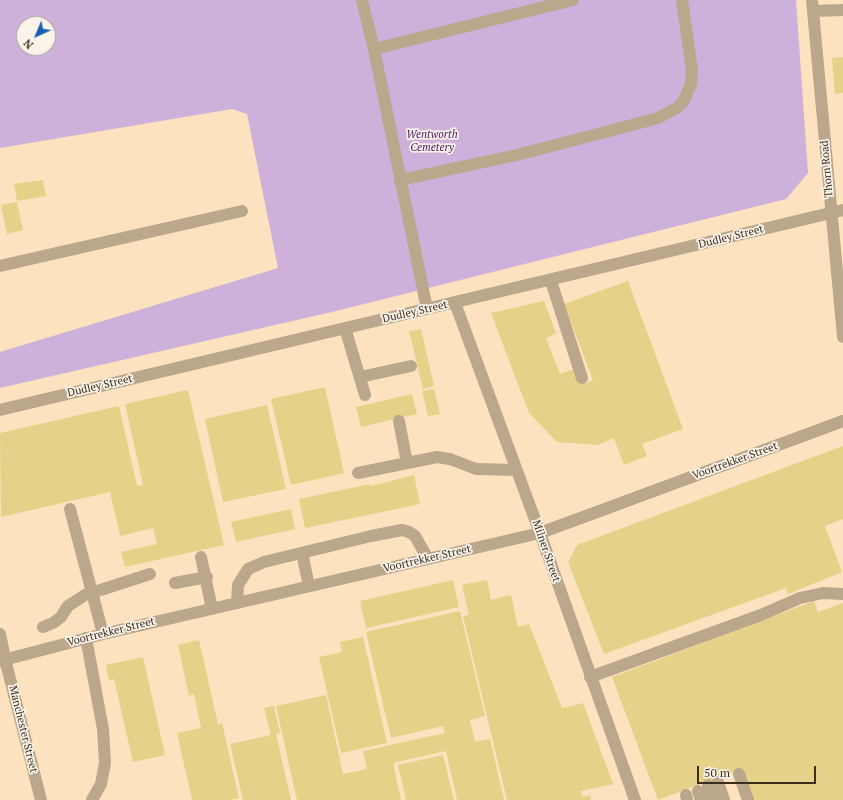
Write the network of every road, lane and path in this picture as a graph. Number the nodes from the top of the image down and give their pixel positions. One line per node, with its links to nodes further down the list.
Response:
1 (362, 0): 6 (street)
2 (573, 0): 6 (street)
3 (682, 0): 7 (street)
4 (812, 6): 5 (street); 10 (street, Thorn Road)
5 (843, 10)
6 (374, 49): 7 (street)
7 (400, 180): 14 (street)
8 (843, 210): 10 (street, Dudley Street)
9 (242, 211): 11 (street)
10 (830, 213): 12 (street, Dudley Street); 16 (street, Thorn Road)
11 (0, 266)
12 (551, 280): 13 (street, Dudley Street); 19 (street)
13 (455, 302): 14 (street, Dudley Street); 25 (street, Milner Street)
14 (427, 309): 15 (street, Dudley Street)
15 (345, 328): 18 (street); 21 (street, Dudley Street)
16 (843, 338)
17 (411, 366): 18 (street)
18 (360, 377): 20 (street)
19 (582, 378)
20 (365, 395)
21 (0, 410)
22 (399, 421): 24 (street)
23 (843, 421): 28 (street, Voortrekker Street)
24 (407, 463): 25 (street); 26 (street)
25 (516, 470): 28 (street, Milner Street)
26 (358, 473)
27 (70, 510): 36 (street)
28 (540, 533): 31 (street, Voortrekker Street); 45 (street, Milner Street)
29 (302, 553): 31 (street); 35 (street); 38 (street)
30 (201, 557): 33 (street)
31 (428, 559): 35 (street, Voortrekker Street)
32 (150, 574): 36 (street)
33 (206, 577): 34 (street); 39 (street)
34 (175, 583)
35 (309, 586): 38 (street, Voortrekker Street)
36 (92, 594): 40 (street); 42 (street)
37 (843, 594): 45 (street)
38 (237, 603): 39 (street, Voortrekker Street)
39 (212, 609): 42 (street, Voortrekker Street)
40 (43, 627)
41 (0, 634): 44 (street, Manchester Street)
42 (103, 634): 43 (street, Voortrekker Street)
43 (86, 638): 44 (street, Voortrekker Street); 49 (street)
44 (2, 660): 48 (street, Manchester Street)
45 (590, 677): 50 (street, Milner Street)
46 (739, 774): 53 (street)
47 (706, 789): 51 (street); 52 (street)
48 (41, 800)
49 (92, 800)
50 (635, 800)
51 (713, 800)
52 (724, 800)
53 (748, 800)

